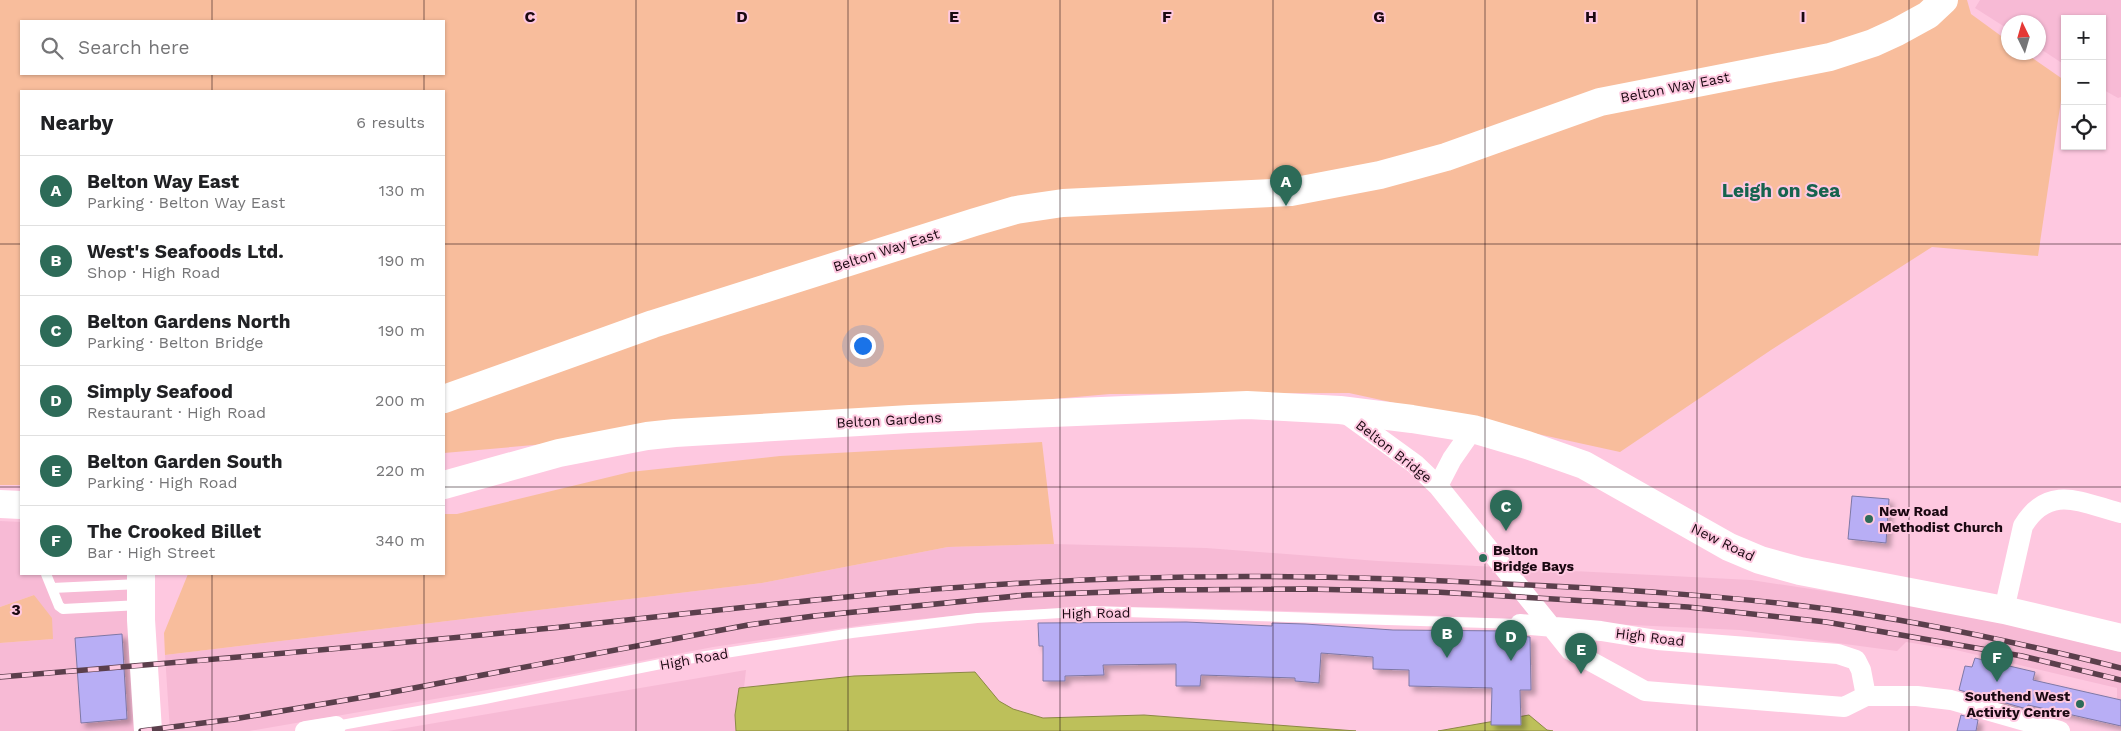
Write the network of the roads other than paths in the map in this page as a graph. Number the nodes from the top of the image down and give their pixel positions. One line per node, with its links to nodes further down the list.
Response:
1 (1944, 0): 2 (street, Belton Way East)
2 (445, 398)
3 (1340, 410): 4 (street, New Road); 5 (street, Belton Gardens); 6 (street, Belton Bridge)
4 (1473, 429): 6 (street); 11 (street, New Road)
5 (445, 484)
6 (1442, 490): 14 (street, Belton Bridge)
7 (2121, 513): 11 (street)
8 (46, 575): 9 (lane)
9 (52, 588): 10 (lane); 10 (lane)
10 (141, 596): 16 (street)
11 (2004, 610): 13 (street, New Road)
12 (1520, 624): 14 (street, High Road); 15 (lane, High Road)
13 (2121, 638)
14 (1866, 696): 18 (street)
15 (337, 728): 17 (street, High Road)
16 (148, 731)
17 (305, 731)
18 (2060, 731)

